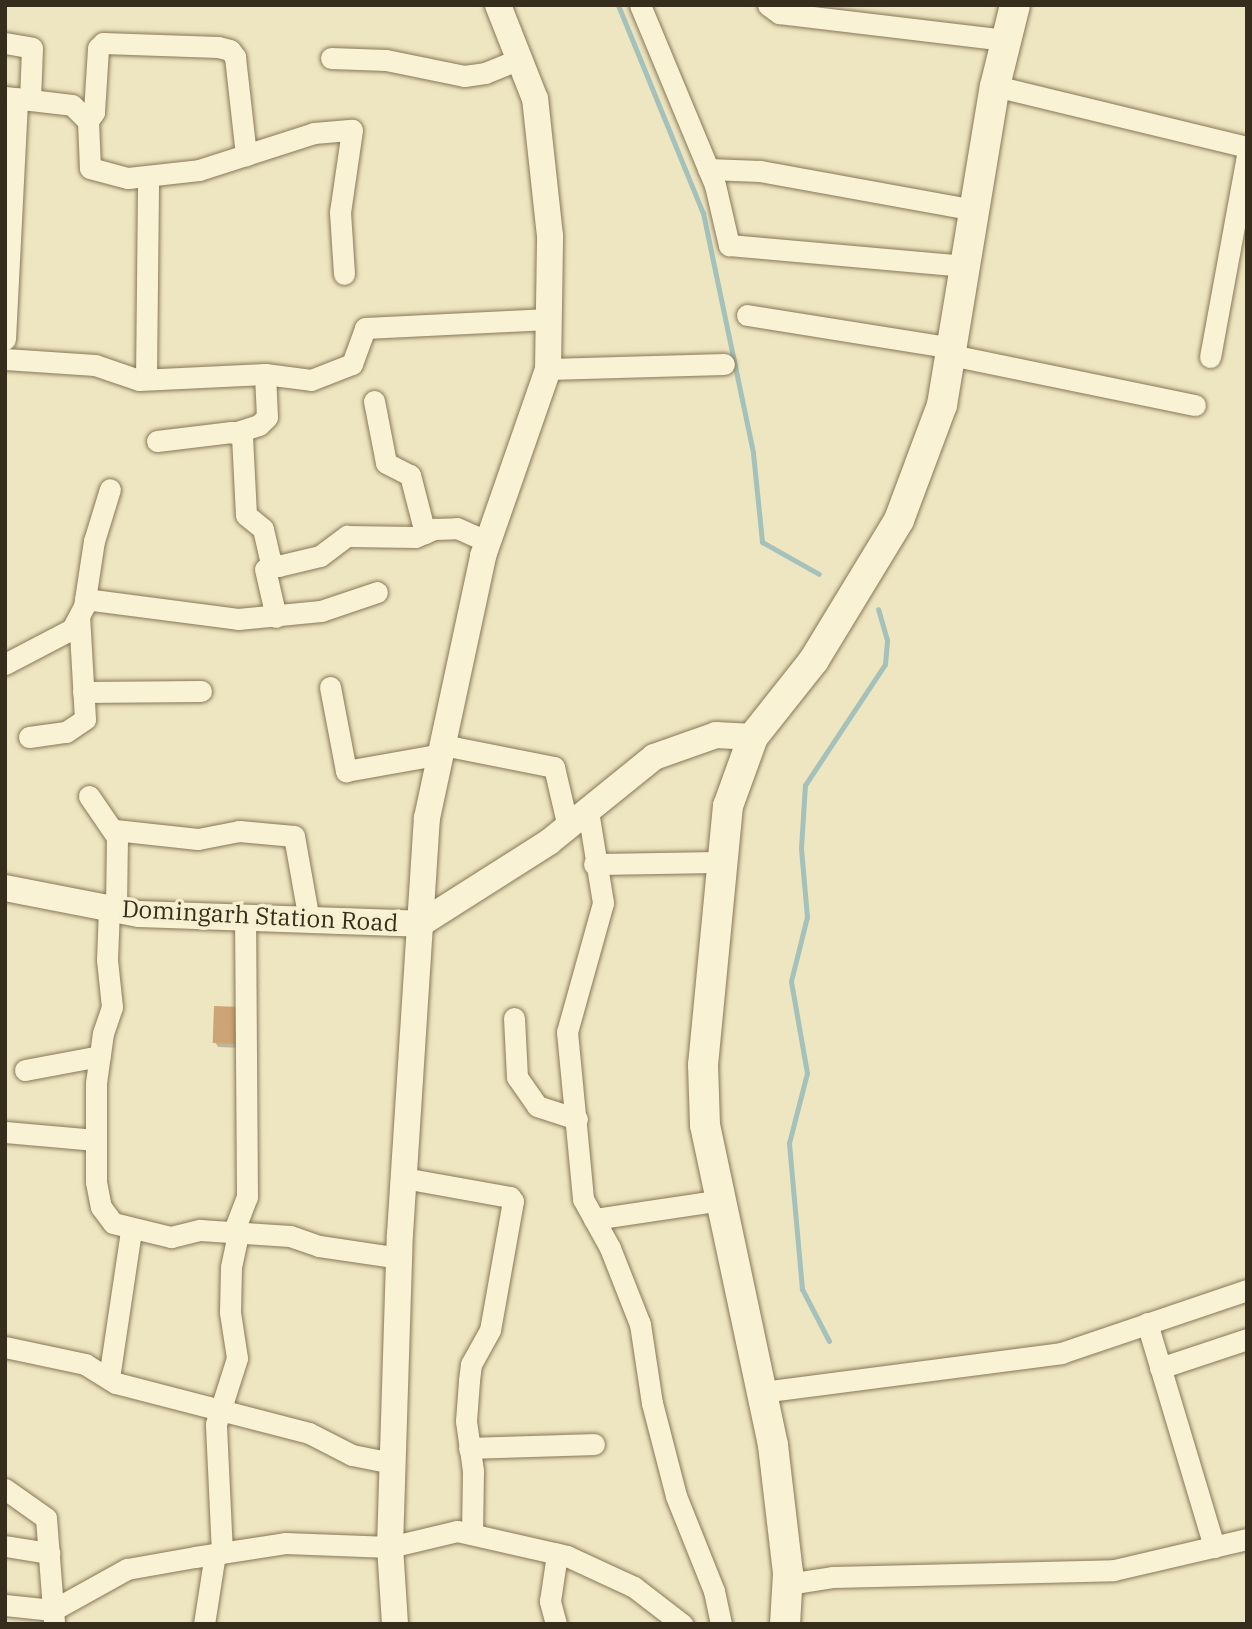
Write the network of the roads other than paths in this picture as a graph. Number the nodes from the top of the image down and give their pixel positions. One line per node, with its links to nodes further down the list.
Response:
1 (498, 5): 8 (street)
2 (768, 5): 5 (street)
3 (1015, 5): 5 (main road)
4 (648, 7): 15 (street)
5 (1007, 40): 9 (main road)
6 (5, 43): 10 (street)
7 (331, 58): 8 (street)
8 (520, 60): 22 (street)
9 (995, 86): 12 (street); 17 (main road)
10 (17, 99): 11 (street); 18 (street)
11 (88, 121): 13 (street); 16 (street)
12 (1247, 147)
13 (246, 155): 16 (street); 20 (street)
14 (1247, 156): 25 (street)
15 (708, 169): 17 (street); 19 (street)
16 (148, 176): 30 (street)
17 (975, 210): 19 (main road)
18 (8, 226): 23 (street)
19 (965, 266): 24 (main road)
20 (344, 274)
21 (747, 316): 24 (street)
22 (549, 319): 28 (street); 29 (street)
23 (5, 339)
24 (951, 351): 32 (street); 47 (main road)
25 (1210, 357)
26 (5, 359): 30 (street)
27 (724, 364): 28 (street)
28 (548, 369): 37 (street)
29 (265, 374): 30 (street); 33 (street)
30 (146, 379)
31 (374, 401): 36 (street)
32 (1195, 405)
33 (237, 432): 34 (street); 36 (street)
34 (158, 441)
35 (110, 489): 40 (street)
36 (425, 533): 37 (street)
37 (488, 541): 48 (street)
38 (265, 569): 41 (street)
39 (377, 592): 41 (street)
40 (82, 608): 41 (street); 42 (street); 45 (street)
41 (276, 617)
42 (5, 664)
43 (330, 687): 48 (street)
44 (201, 691): 45 (street)
45 (83, 692): 46 (street)
46 (29, 737)
47 (753, 737): 50 (street, Domingarh Station Road); 52 (main road)
48 (442, 749): 50 (street); 58 (street)
49 (89, 796): 51 (street)
50 (578, 819): 53 (street); 58 (street, Domingarh Station Road)
51 (115, 830): 55 (street); 57 (street)
52 (721, 862): 53 (street); 66 (main road)
53 (594, 864): 62 (street)
54 (5, 888): 55 (street, Domingarh Station Road)
55 (113, 909): 56 (street, Domingarh Station Road); 60 (street)
56 (245, 918): 57 (street, Domingarh Station Road); 69 (street)
57 (309, 920): 58 (street, Domingarh Station Road)
58 (420, 924): 65 (street)
59 (514, 1018): 62 (street)
60 (100, 1056): 61 (street); 64 (street)
61 (25, 1070)
62 (577, 1119): 67 (street)
63 (5, 1132): 64 (street)
64 (96, 1140): 68 (street)
65 (404, 1178): 70 (street); 80 (street)
66 (721, 1200): 67 (street); 77 (main road)
67 (594, 1219): 98 (street)
68 (131, 1230): 69 (street); 76 (street)
69 (235, 1233): 70 (street); 78 (street)
70 (399, 1258): 81 (street)
71 (1247, 1290): 72 (street)
72 (1147, 1323): 75 (street); 77 (street)
73 (1247, 1339): 75 (street)
74 (5, 1347): 76 (street)
75 (1160, 1368): 87 (street)
76 (109, 1378): 78 (street)
77 (762, 1392): 91 (main road)
78 (223, 1410): 81 (street); 89 (street)
79 (594, 1444): 80 (street)
80 (469, 1448): 83 (street)
81 (392, 1463): 86 (street)
82 (5, 1489): 88 (street)
83 (472, 1534): 86 (street); 90 (street)
84 (1247, 1539): 87 (street)
85 (5, 1546): 88 (street)
86 (390, 1547): 89 (street); 95 (street)
87 (1214, 1547): 91 (street)
88 (49, 1553): 93 (street)
89 (219, 1554): 93 (street); 94 (street)
90 (557, 1554): 96 (street); 97 (street)
91 (788, 1584): 99 (main road)
92 (5, 1605): 93 (street)
93 (53, 1617)
94 (204, 1624)
95 (395, 1624)
96 (556, 1624)
97 (682, 1624)
98 (721, 1624)
99 (785, 1624)

